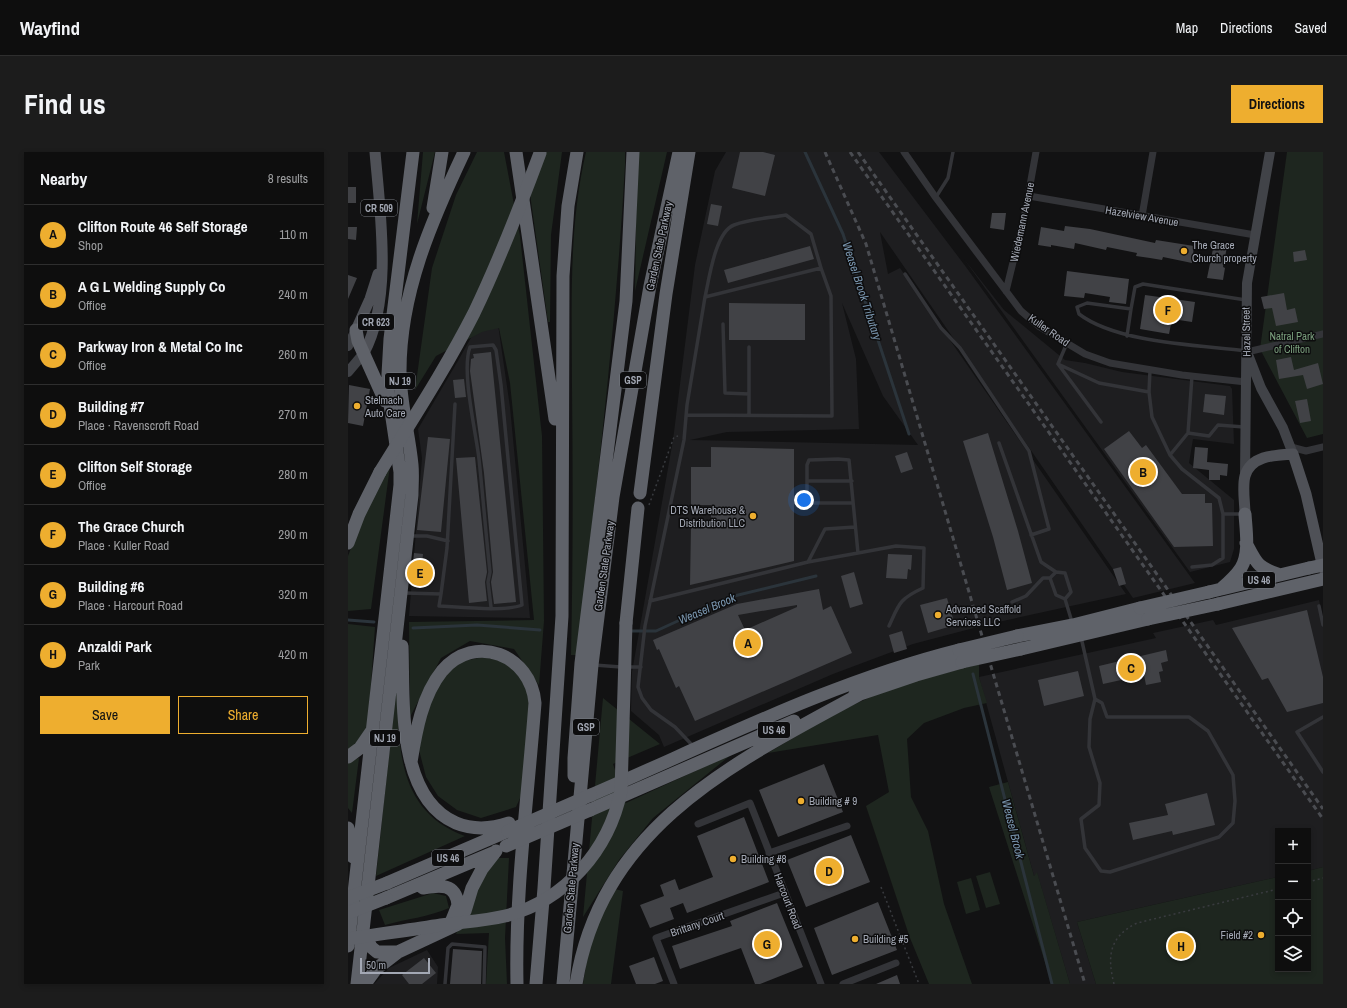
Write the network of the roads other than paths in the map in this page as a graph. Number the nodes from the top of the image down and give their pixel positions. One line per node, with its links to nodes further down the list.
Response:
1 (375, 152): 21 (main road, CR 509)
2 (413, 152): 48 (highway, NJ 19)
3 (442, 152): 19 (highway)
4 (464, 152): 19 (highway, NJ 19)
5 (516, 152): 55 (highway)
6 (577, 152): 55 (highway)
7 (633, 152): 107 (highway)
8 (679, 152): 93 (highway, Garden State Parkway / GSP)
9 (689, 152): 59 (highway)
10 (904, 152): 17 (street, Kuller Road)
11 (953, 152): 17 (lane)
12 (1036, 152): 16 (street, Wiedemann Avenue)
13 (1153, 152): 18 (street)
14 (1270, 152): 20 (street, Hazel Street)
15 (541, 153): 68 (highway, bridge)
16 (1029, 196): 18 (street, Hazelview Avenue); 24 (street, Wiedemann Avenue)
17 (936, 198): 24 (street, Kuller Road)
18 (1142, 216): 20 (street, Hazelview Avenue)
19 (429, 230): 66 (highway, NJ 19)
20 (1255, 235): 26 (street, Hazel Street)
21 (381, 264): 29 (main road, CR 509); 36 (main road, CR 623)
22 (821, 268): 25 (lane); 25 (lane); 46 (lane)
23 (905, 274): 65 (lane)
24 (1006, 291): 32 (street, Kuller Road)
25 (705, 297): 45 (lane)
26 (1246, 300): 27 (lane); 35 (street, Hazel Street)
27 (1131, 309): 31 (lane); 31 (lane)
28 (724, 324): 43 (lane)
29 (356, 330): 33 (street, CR 623); 36 (highway)
30 (1323, 334): 35 (street)
31 (1127, 336): 35 (lane)
32 (1067, 344): 37 (lane); 38 (street, Kuller Road)
33 (348, 346)
34 (749, 347): 43 (lane)
35 (1247, 352): 41 (street, Hazel Street); 53 (street)
36 (364, 353): 39 (street, CR 623); 48 (highway)
37 (1058, 364): 42 (lane); 47 (lane)
38 (1150, 370): 40 (street, Kuller Road); 42 (lane)
39 (348, 372)
40 (1192, 376): 41 (street, Kuller Road); 50 (lane)
41 (1246, 382): 49 (street, Hazel Street)
42 (1149, 392): 54 (lane)
43 (749, 394): 46 (lane)
44 (455, 404): 67 (lane)
45 (686, 415): 46 (lane); 83 (lane)
46 (749, 415)
47 (1101, 422)
48 (393, 425): 98 (highway, NJ 19)
49 (1246, 427): 50 (lane); 56 (street, Hazel Street)
50 (1188, 433): 54 (lane)
51 (999, 443): 65 (lane)
52 (1321, 448): 53 (street)
53 (1292, 451): 56 (main road); 74 (main road)
54 (1170, 455): 62 (lane)
55 (562, 462): 125 (highway)
56 (1245, 476): 63 (main road, Hazel Street)
57 (807, 481): 58 (lane); 58 (lane); 60 (lane)
58 (852, 481): 60 (lane)
59 (640, 493)
60 (854, 503): 64 (lane)
61 (642, 507): 116 (highway, bridge)
62 (1223, 514): 63 (lane); 73 (lane)
63 (1245, 514): 69 (highway)
64 (855, 527): 70 (lane); 71 (lane)
65 (1031, 535): 75 (lane)
66 (407, 536): 67 (lane); 81 (highway, NJ 19)
67 (448, 541): 80 (lane)
68 (348, 543)
69 (1246, 543): 76 (highway); 79 (highway)
70 (858, 553): 71 (lane); 89 (lane)
71 (808, 562): 83 (lane)
72 (1323, 565): 76 (highway, US 46, bridge)
73 (1192, 567)
74 (1323, 568)
75 (1056, 572): 77 (lane); 82 (lane)
76 (1280, 575): 79 (highway, US 46)
77 (1050, 578): 82 (lane); 84 (lane)
78 (1318, 580): 90 (highway, US 46, bridge)
79 (1215, 590): 87 (highway, US 46, bridge)
80 (441, 594): 81 (lane); 86 (lane)
81 (401, 596): 101 (highway); 114 (highway, NJ 19)
82 (1065, 599): 87 (lane)
83 (650, 601): 94 (lane)
84 (1012, 602)
85 (1319, 606): 88 (lane)
86 (491, 607): 86 (lane)
87 (1073, 625): 91 (highway, US 46)
88 (1323, 625)
89 (889, 626)
90 (1080, 636): 91 (highway, US 46); 96 (lane)
91 (1019, 643): 92 (highway, US 46, bridge)
92 (960, 656): 95 (highway, US 46); 99 (highway, US 46)
93 (592, 665): 94 (lane); 107 (highway, Garden State Parkway / GSP)
94 (640, 668): 99 (lane)
95 (862, 693): 108 (highway, US 46, bridge); 127 (highway)
96 (1095, 700): 96 (lane)
97 (1323, 717): 102 (lane)
98 (373, 729): 100 (highway); 112 (highway, NJ 19)
99 (696, 749): 105 (highway, US 46, bridge)
100 (348, 757)
101 (411, 762): 105 (highway); 124 (highway)
102 (1323, 772)
103 (698, 824): 109 (street, Harcourt Road)
104 (847, 826): 109 (street)
105 (509, 827): 112 (highway, US 46, bridge)
106 (348, 828): 112 (highway)
107 (575, 844): 126 (highway, Garden State Parkway / GSP)
108 (501, 849): 110 (highway, US 46); 115 (highway)
109 (769, 853): 111 (street, Harcourt Road)
110 (400, 892): 113 (highway, US 46, bridge); 115 (highway)
111 (784, 893): 128 (street, Brittany Court); 129 (street, Harcourt Road)
112 (351, 895): 117 (highway, NJ 19)
113 (348, 913)
114 (363, 930): 118 (highway); 120 (highway, NJ 19)
115 (445, 930): 118 (highway)
116 (348, 939)
117 (348, 946)
118 (398, 952): 121 (highway)
119 (896, 963): 130 (street)
120 (357, 984)
121 (365, 984)
122 (445, 984): 123 (lane)
123 (484, 984)
124 (517, 984)
125 (536, 984)
126 (563, 984)
127 (576, 984)
128 (674, 984)
129 (821, 984)
130 (843, 984)

